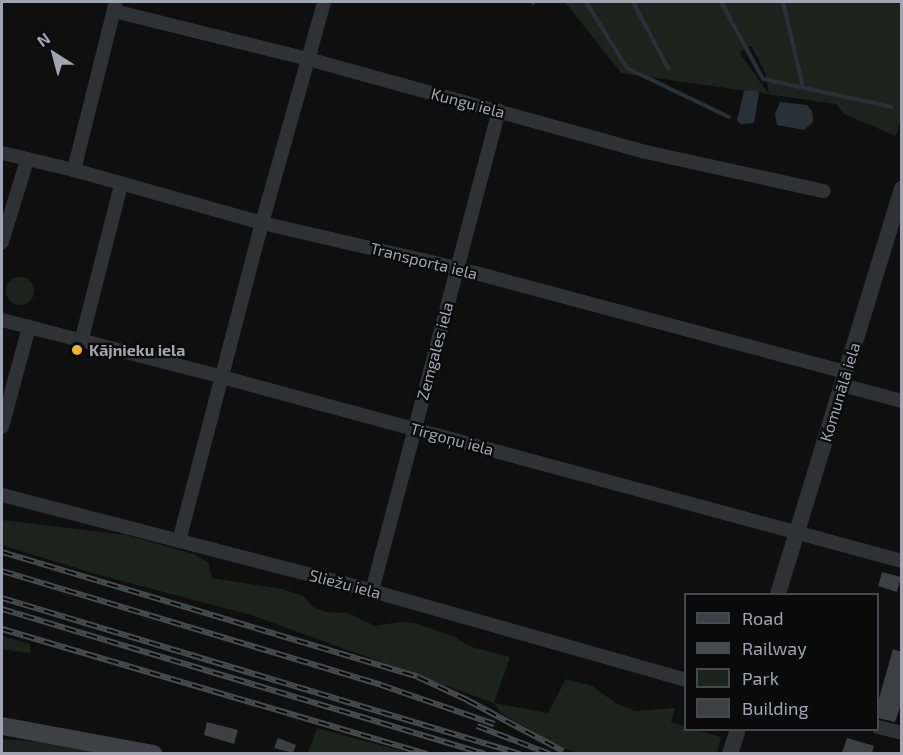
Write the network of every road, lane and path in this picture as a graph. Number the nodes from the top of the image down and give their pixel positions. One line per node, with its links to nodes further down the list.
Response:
1 (324, 2): 3 (street)
2 (115, 6): 3 (street, Kungu iela); 7 (street)
3 (308, 60): 4 (street, Kungu iela); 11 (street)
4 (499, 111): 10 (street, Kungu iela); 13 (street, Zemgales iela)
5 (2, 153): 6 (street, Transporta iela)
6 (27, 160): 7 (street, Transporta iela); 12 (street)
7 (74, 170): 8 (street, Transporta iela)
8 (121, 185): 11 (street, Transporta iela); 16 (street)
9 (902, 189): 18 (street, Komunālā iela)
10 (824, 190)
11 (262, 223): 13 (street, Transporta iela); 17 (street)
12 (2, 242)
13 (457, 268): 18 (street, Transporta iela); 21 (street, Zemgales iela)
14 (2, 320): 15 (street, Tirgoņu iela)
15 (29, 327): 16 (street, Tirgoņu iela); 20 (street)
16 (81, 342): 17 (street, Tirgoņu iela)
17 (222, 377): 21 (street, Tirgoņu iela); 24 (street)
18 (844, 379): 19 (street, Transporta iela); 23 (street, Komunālā iela)
19 (902, 401)
20 (2, 427)
21 (414, 429): 23 (street, Tirgoņu iela); 26 (street, Zemgales iela)
22 (2, 495): 24 (street, Sliežu iela)
23 (797, 531): 25 (street, Tirgoņu iela); 27 (street, Komunālā iela)
24 (179, 541): 26 (street, Sliežu iela)
25 (902, 561)
26 (372, 591): 28 (street, Sliežu iela)
27 (778, 593)
28 (684, 680)
29 (2, 726): 33 (main road)
30 (879, 727): 32 (street)
31 (737, 731): 34 (street)
32 (902, 733)
33 (153, 753)
34 (730, 753)

